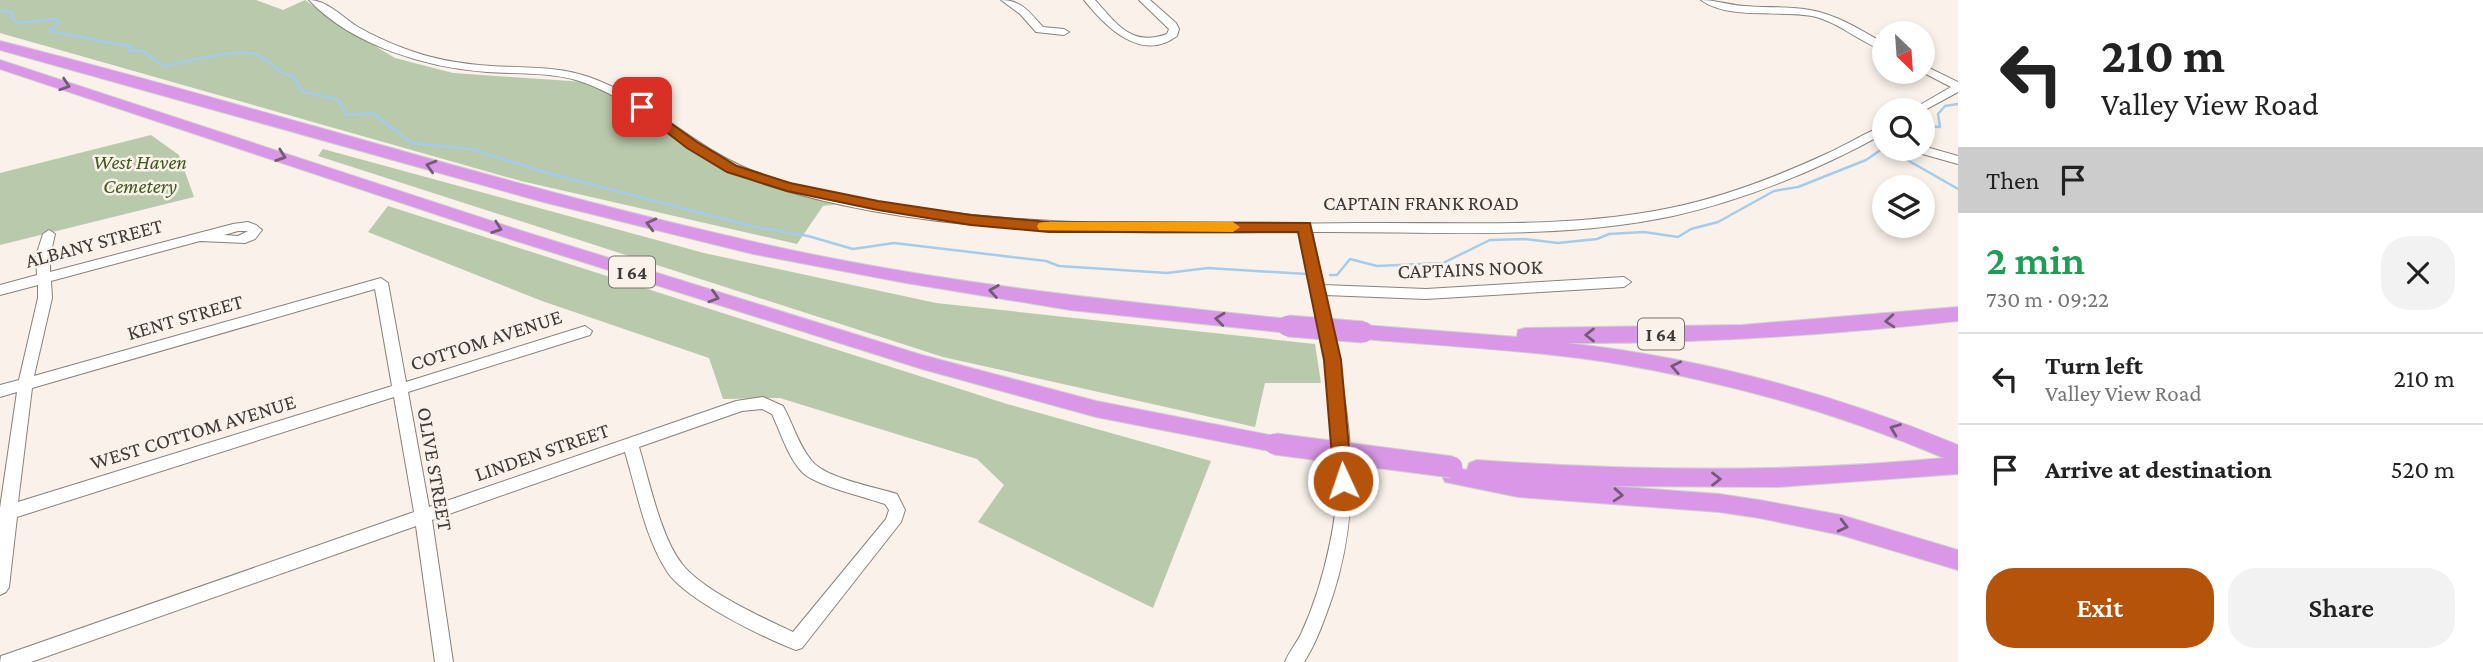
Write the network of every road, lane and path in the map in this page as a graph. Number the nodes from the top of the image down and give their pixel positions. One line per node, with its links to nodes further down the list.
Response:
1 (314, 0): 17 (street)
2 (1006, 0): 7 (street)
3 (1089, 0): 4 (street)
4 (1144, 0)
5 (1706, 0): 6 (street)
6 (1809, 7): 8 (street)
7 (1064, 32)
8 (1872, 41)
9 (0, 45): 27 (highway, I 64, one-way to 9, bridge)
10 (0, 64): 34 (highway, I 64, one-way to 34, bridge)
11 (1936, 75): 12 (street)
12 (1958, 86): 13 (street)
13 (1935, 99)
14 (1872, 139): 17 (street, CAPTAIN FRANK ROAD)
15 (1935, 154): 16 (street)
16 (1958, 160)
17 (1304, 227): 24 (street, CAPTAIN FRANK ROAD)
18 (49, 234): 20 (street)
19 (200, 237): 20 (street, ALBANY STREET)
20 (43, 278): 23 (street, ALBANY STREET); 28 (street)
21 (1624, 282): 24 (street, CAPTAINS NOOK)
22 (381, 283): 28 (street, KENT STREET); 29 (street, OLIVE STREET)
23 (0, 290)
24 (1316, 290): 41 (street, CAPTAIN FRANK ROAD)
25 (1958, 314): 27 (highway, I 64, one-way to 27)
26 (585, 331): 29 (street, COTTOM AVENUE)
27 (1363, 332): 32 (highway, one-way to 27)
28 (25, 384): 30 (street, KENT STREET); 35 (street)
29 (399, 390): 35 (street, WEST COTTOM AVENUE); 36 (street, OLIVE STREET)
30 (0, 391)
31 (630, 444): 31 (street, LINDEN STREET); 36 (street, LINDEN STREET)
32 (1958, 454)
33 (1948, 466): 34 (highway, one-way to 33)
34 (1453, 471): 37 (highway, one-way to 37)
35 (5, 514): 38 (street)
36 (423, 516): 39 (street, LINDEN STREET); 40 (street, OLIVE STREET)
37 (1958, 560)
38 (0, 587)
39 (7, 662)
40 (444, 662)
41 (1294, 662)

